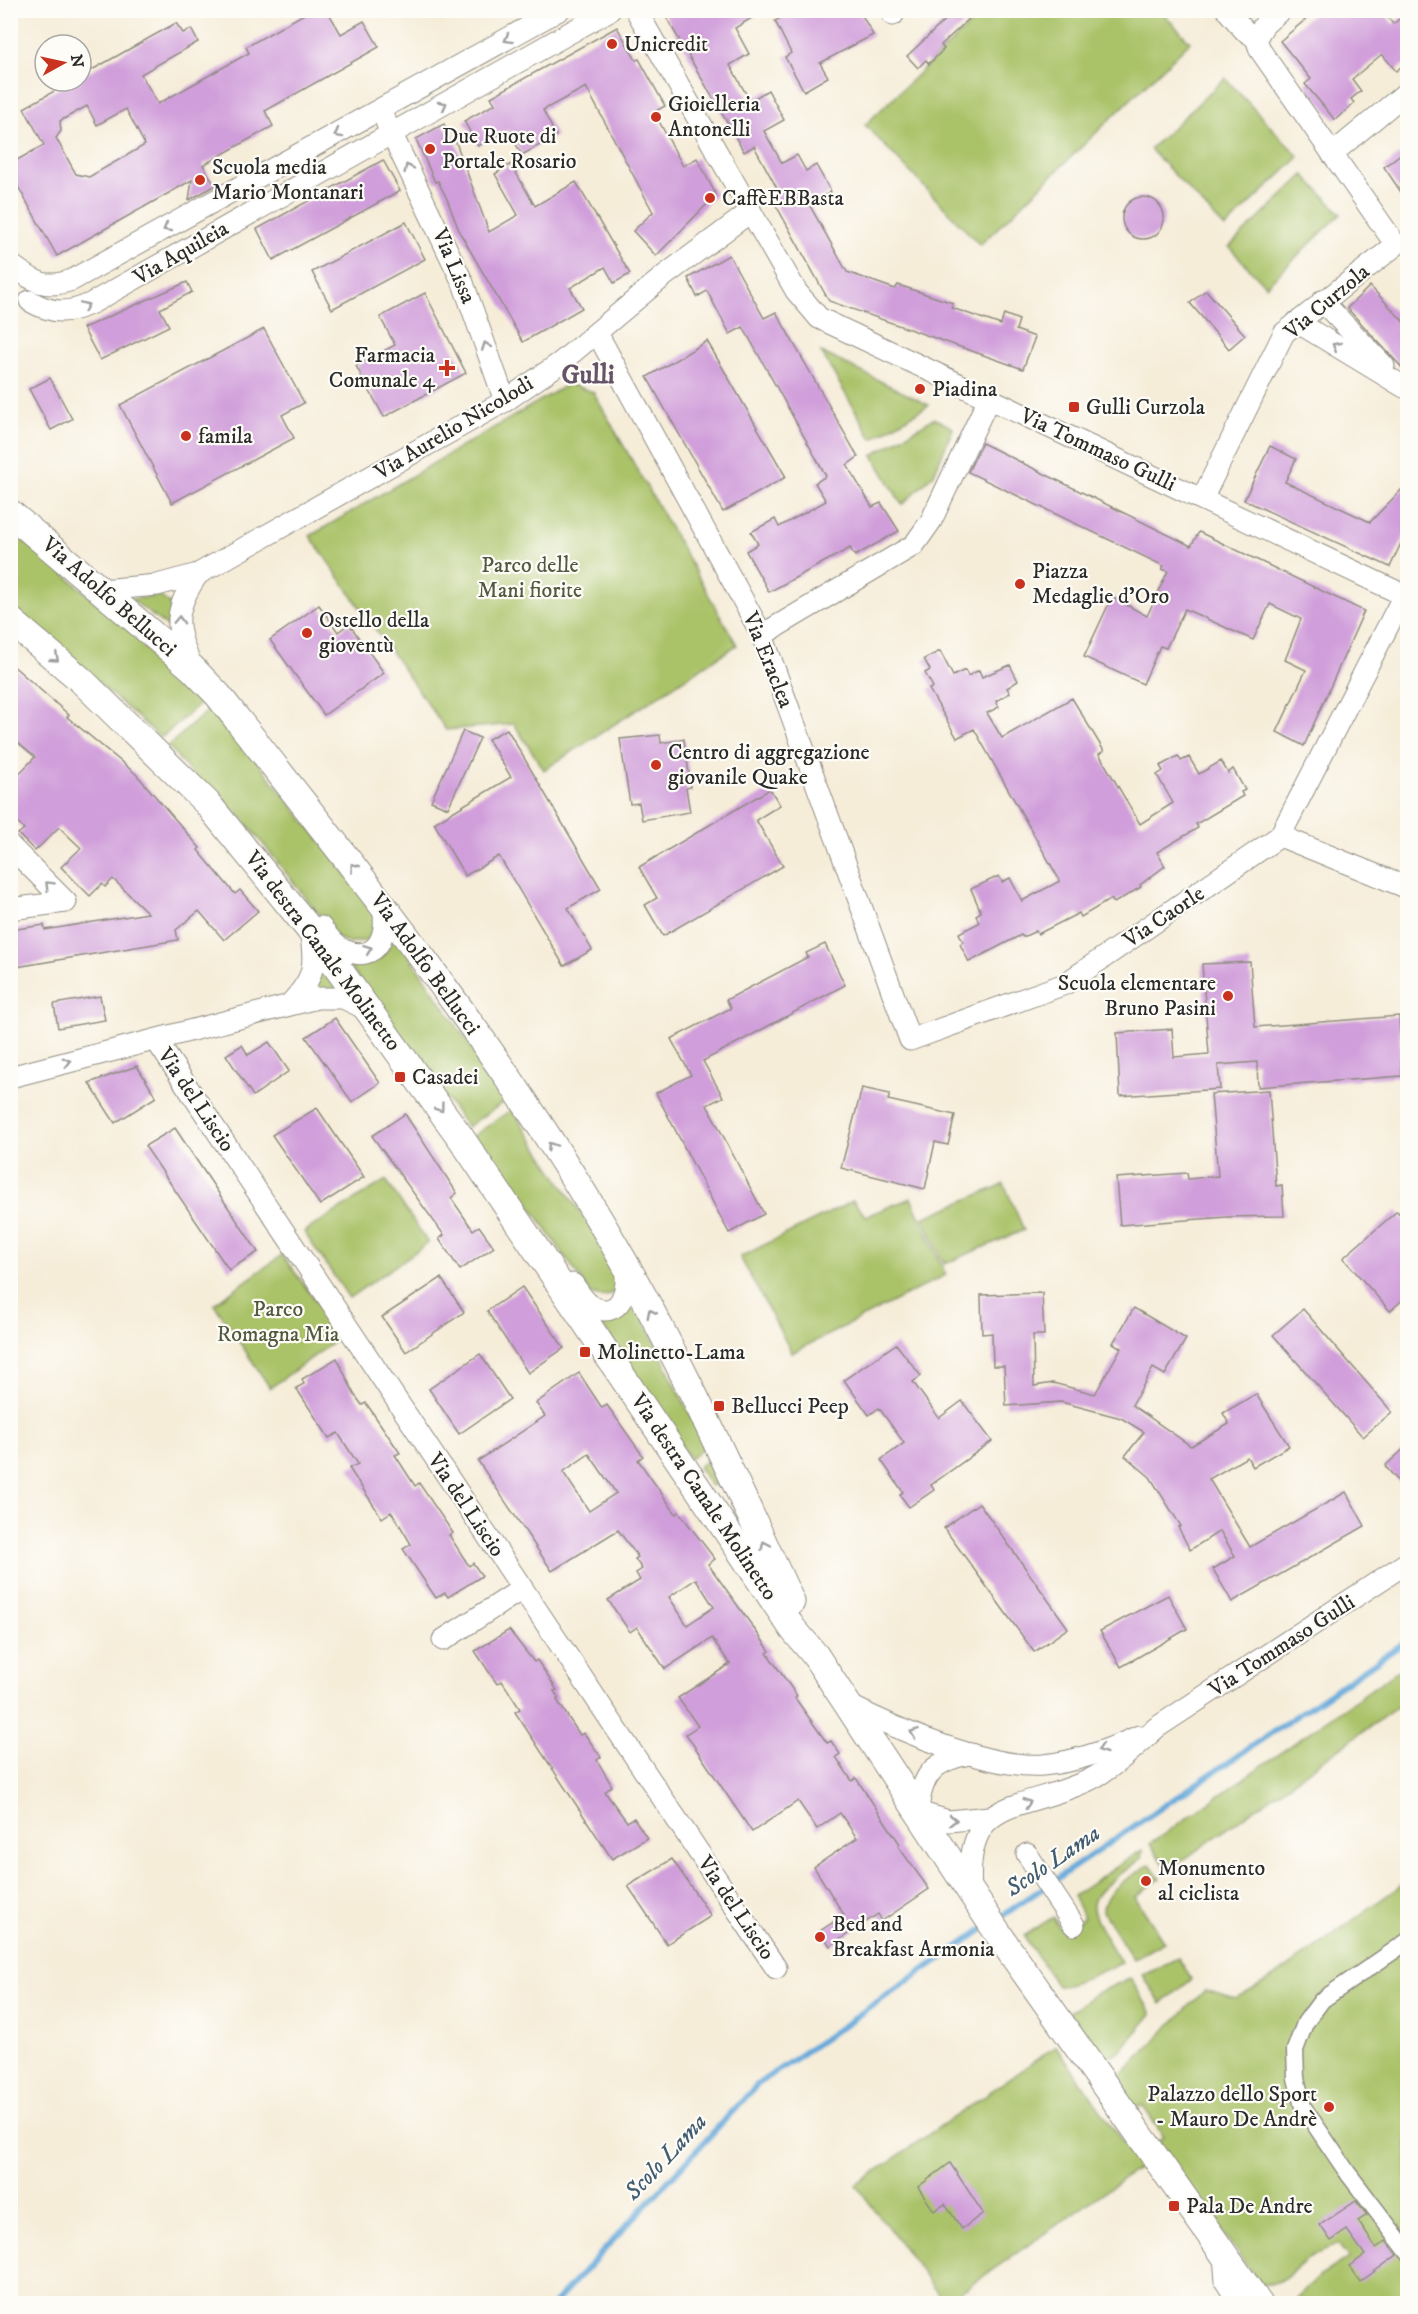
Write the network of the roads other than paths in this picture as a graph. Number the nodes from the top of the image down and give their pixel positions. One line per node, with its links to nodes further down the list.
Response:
1 (559, 10): 8 (street, Via Aquileia, one-way to 8)
2 (610, 10): 9 (street, Via Aquileia, one-way to 2)
3 (636, 10): 11 (street, Via Tommaso Gulli)
4 (1227, 10): 6 (street, Via Curzola)
5 (1281, 10): 6 (street)
6 (1256, 38): 10 (street, Via Curzola)
7 (1407, 91): 10 (street)
8 (381, 110): 9 (street, Via Lissa); 13 (street, Via Aquileia, one-way to 13)
9 (392, 134): 14 (street, Via Aquileia, one-way to 9); 21 (street, Via Lissa, one-way to 9)
10 (1332, 154): 12 (street, Via Curzola)
11 (750, 212): 18 (street, Via Aurelio Nicolodi); 20 (street, Via Tommaso Gulli)
12 (1402, 241): 15 (street, Via Curzola)
13 (10, 265): 14 (street)
14 (30, 301): 16 (street)
15 (1322, 301): 17 (street, Via Curzola); 19 (street)
16 (41, 321)
17 (1297, 322): 19 (street, one-way to 17); 22 (street, Via Curzola)
18 (597, 333): 21 (street, Via Aurelio Nicolodi); 28 (street, Via Eraclea)
19 (1406, 389)
20 (989, 398): 22 (street, Via Tommaso Gulli); 28 (street)
21 (505, 401): 24 (street, Via Aurelio Nicolodi)
22 (1202, 499): 26 (street, Via Tommaso Gulli)
23 (10, 513): 25 (street, Via Adolfo Bellucci)
24 (198, 574): 25 (street, Via Aurelio Nicolodi); 29 (street, one-way to 24)
25 (101, 590): 29 (street, Via Adolfo Bellucci)
26 (1406, 596): 31 (street, Via Caorle)
27 (10, 620): 30 (street, Via destra Canale Molinetto, one-way to 30)
28 (762, 634): 40 (street, Via Eraclea)
29 (192, 668): 34 (street, Via Adolfo Bellucci, one-way to 29)
30 (207, 803): 34 (street, one-way to 34); 36 (street, Via destra Canale Molinetto)
31 (1280, 836): 33 (street); 40 (street, Via Caorle)
32 (10, 846): 35 (street, one-way to 32)
33 (1407, 888)
34 (381, 901): 43 (street, Via Adolfo Bellucci, one-way to 34)
35 (10, 909)
36 (310, 930): 37 (street); 38 (street, Via destra Canale Molinetto)
37 (289, 1005): 38 (street); 39 (street)
38 (371, 1012): 42 (street, Via destra Canale Molinetto, one-way to 42)
39 (156, 1040): 41 (street, one-way to 39); 45 (street, Via del Liscio)
40 (910, 1040)
41 (10, 1077)
42 (504, 1200): 43 (street); 47 (street, Via destra Canale Molinetto)
43 (618, 1251): 47 (street, Via Adolfo Bellucci, one-way to 43)
44 (1407, 1562): 49 (street, Via Tommaso Gulli)
45 (522, 1589): 46 (street); 57 (street, Via del Liscio)
46 (443, 1640)
47 (815, 1655): 48 (street, Via destra Canale Molinetto)
48 (846, 1704): 50 (street, Via Tommaso Gulli, one-way to 48); 51 (street, Via destra Canale Molinetto)
49 (1156, 1728): 50 (street, Via Tommaso Gulli, one-way to 50); 52 (street, Via Tommaso Gulli, one-way to 49)
50 (971, 1754): 51 (street, Via Tommaso Gulli)
51 (918, 1812): 52 (street, Via Tommaso Gulli, one-way to 52); 54 (street, Via destra Canale Molinetto)
52 (989, 1817): 54 (street)
53 (1030, 1859): 55 (street)
54 (974, 1897): 59 (street, Via destra Canale Molinetto)
55 (1070, 1919)
56 (1407, 1941): 58 (street)
57 (776, 1968)
58 (1407, 2252)
59 (1224, 2255): 60 (street); 61 (street, Via destra Canale Molinetto)
60 (1240, 2304)
61 (1258, 2304)

